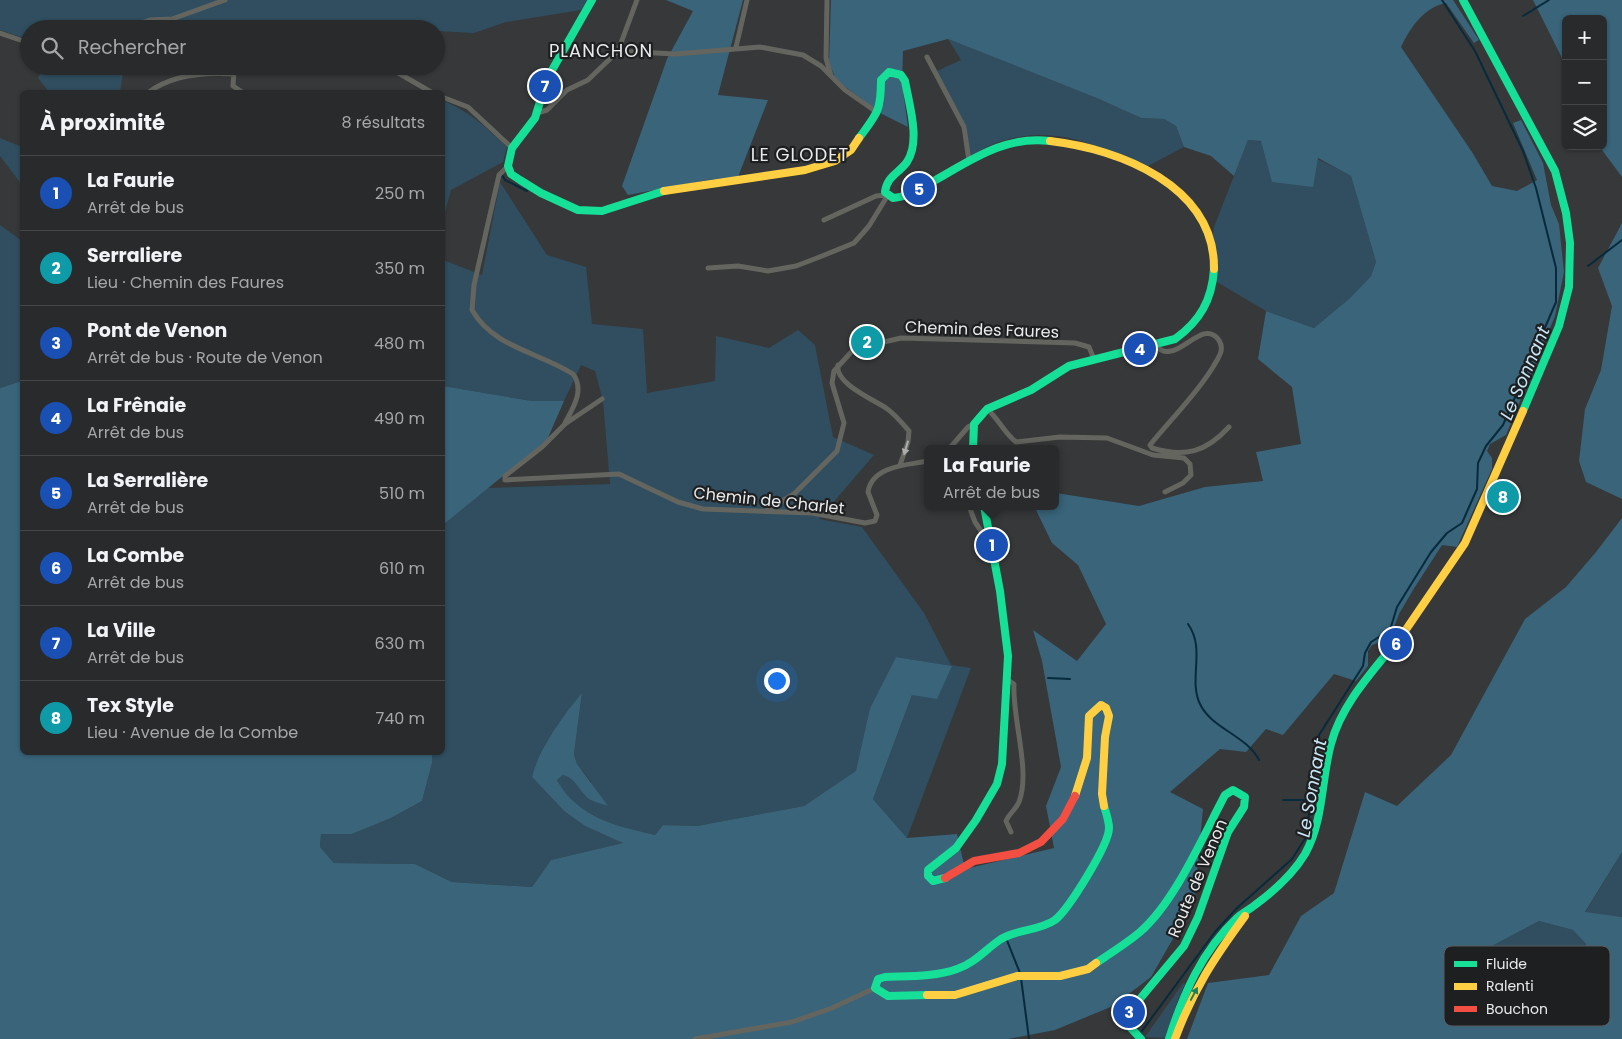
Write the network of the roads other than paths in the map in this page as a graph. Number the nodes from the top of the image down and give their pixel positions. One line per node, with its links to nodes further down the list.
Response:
1 (225, 0): 7 (street)
2 (592, 0): 22 (street)
3 (637, 0): 11 (street)
4 (747, 0): 10 (street)
5 (827, 0): 16 (street)
6 (1463, 0): 48 (street)
7 (150, 20)
8 (0, 33): 9 (street)
9 (20, 40)
10 (736, 47): 11 (street); 16 (street)
11 (618, 51): 22 (street)
12 (927, 57): 24 (street)
13 (192, 75): 17 (street)
14 (234, 75): 18 (street)
15 (402, 75): 19 (street)
16 (832, 79): 21 (street)
17 (154, 90)
18 (239, 90)
19 (428, 90)
20 (445, 98): 23 (street)
21 (878, 112): 25 (street); 26 (street)
22 (537, 113): 23 (street)
23 (512, 148): 25 (street)
24 (970, 162): 26 (street); 29 (street)
25 (508, 166): 34 (street)
26 (888, 195): 27 (street); 28 (street)
27 (824, 220)
28 (708, 268)
29 (1154, 345): 30 (street); 36 (street)
30 (1094, 359): 31 (street, Chemin des Faures); 33 (street)
31 (838, 365): 40 (street, one-way to 40); 44 (street)
32 (602, 399): 34 (street)
33 (987, 409): 35 (street); 41 (street)
34 (565, 424): 44 (street, Chemin de Charlet)
35 (974, 424): 37 (street); 38 (street)
36 (1229, 426)
37 (952, 445)
38 (973, 445)
39 (924, 462): 40 (street, Chemin de Charlet)
40 (900, 465): 44 (street, Chemin de Charlet)
41 (1165, 492)
42 (971, 510): 45 (street)
43 (985, 510): 45 (street)
44 (766, 512)
45 (991, 541): 46 (street)
46 (1008, 680): 47 (street); 49 (street)
47 (1011, 832)
48 (1248, 910): 52 (street); 53 (street, one-way to 48)
49 (875, 988): 50 (street, Route de Venon); 51 (street)
50 (1139, 1037)
51 (695, 1039)
52 (1169, 1039)
53 (1175, 1039)

